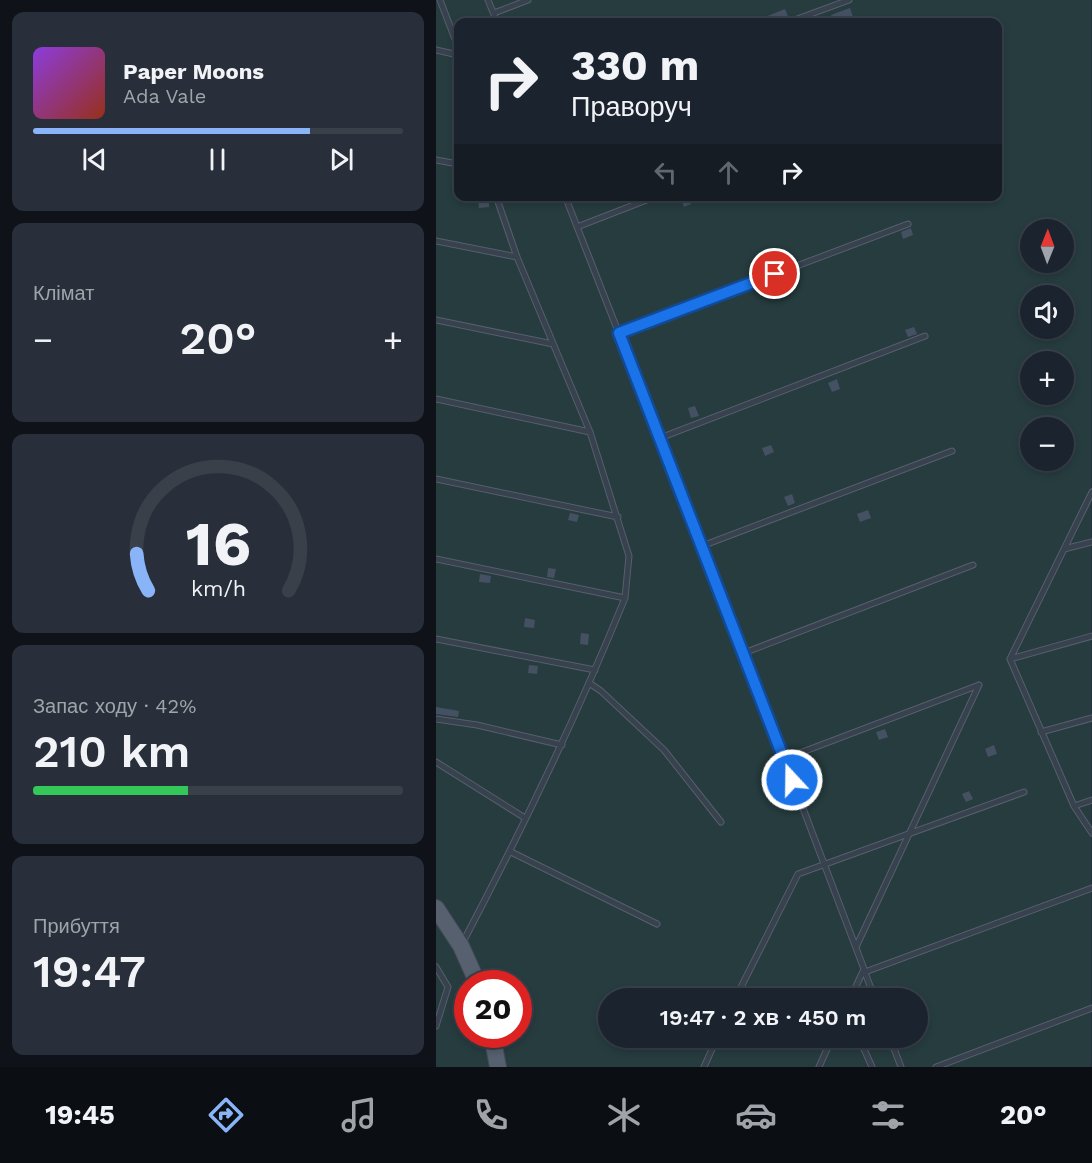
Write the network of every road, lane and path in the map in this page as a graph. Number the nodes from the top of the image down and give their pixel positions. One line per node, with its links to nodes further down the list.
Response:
1 (440, 0): 8 (lane)
2 (488, 0): 5 (lane)
3 (528, 0): 5 (lane)
4 (849, 0): 7 (lane)
5 (494, 13): 6 (lane)
6 (496, 18)
7 (800, 18)
8 (454, 37)
9 (436, 50): 10 (lane)
10 (454, 54)
11 (436, 160): 12 (lane)
12 (454, 163)
13 (498, 201): 19 (lane)
14 (567, 201): 17 (lane)
15 (644, 201): 17 (lane)
16 (908, 224): 21 (lane)
17 (577, 227): 21 (lane)
18 (436, 241): 19 (lane)
19 (517, 257): 23 (lane)
20 (436, 320): 23 (lane)
21 (619, 333): 26 (lane)
22 (925, 336): 26 (lane)
23 (553, 344): 25 (lane)
24 (436, 399): 25 (lane)
25 (590, 432): 30 (lane)
26 (660, 438): 32 (lane)
27 (952, 451): 32 (lane)
28 (436, 479): 30 (lane)
29 (1092, 492): 33 (lane)
30 (618, 517): 36 (lane)
31 (1092, 542): 33 (lane)
32 (702, 546): 39 (lane)
33 (1064, 549): 40 (lane)
34 (436, 559): 36 (lane)
35 (973, 565): 39 (lane)
36 (625, 598): 41 (lane)
37 (1092, 636): 40 (lane)
38 (436, 639): 41 (lane)
39 (744, 653): 47 (lane)
40 (1010, 659): 45 (lane)
41 (595, 670): 42 (lane)
42 (589, 684): 46 (lane); 53 (lane)
43 (1092, 718): 45 (lane)
44 (436, 719): 46 (lane)
45 (1041, 732): 51 (lane)
46 (562, 746): 52 (lane)
47 (784, 759): 54 (lane); 57 (lane)
48 (436, 762): 52 (lane)
49 (1024, 792): 54 (lane)
50 (1092, 800): 51 (lane)
51 (1074, 806): 55 (lane)
52 (525, 818): 56 (lane)
53 (721, 822)
54 (912, 831): 57 (lane); 62 (lane)
55 (1092, 832)
56 (511, 852): 60 (lane); 61 (lane)
57 (824, 865): 62 (lane); 66 (lane)
58 (1092, 888): 65 (lane)
59 (436, 909): 61 (main road)
60 (657, 924)
61 (460, 946): 64 (main road)
62 (856, 947): 65 (lane)
63 (436, 967): 70 (lane)
64 (471, 970)
65 (864, 971): 67 (lane); 68 (lane)
66 (741, 988)
67 (856, 988)
68 (871, 988)
69 (1092, 1008): 81 (lane)
70 (436, 1026)
71 (494, 1048): 76 (main road)
72 (713, 1048): 77 (lane)
73 (827, 1048): 78 (lane)
74 (863, 1048): 79 (lane)
75 (894, 1048): 80 (lane)
76 (498, 1067)
77 (704, 1067)
78 (818, 1067)
79 (872, 1067)
80 (901, 1067)
81 (936, 1067)

